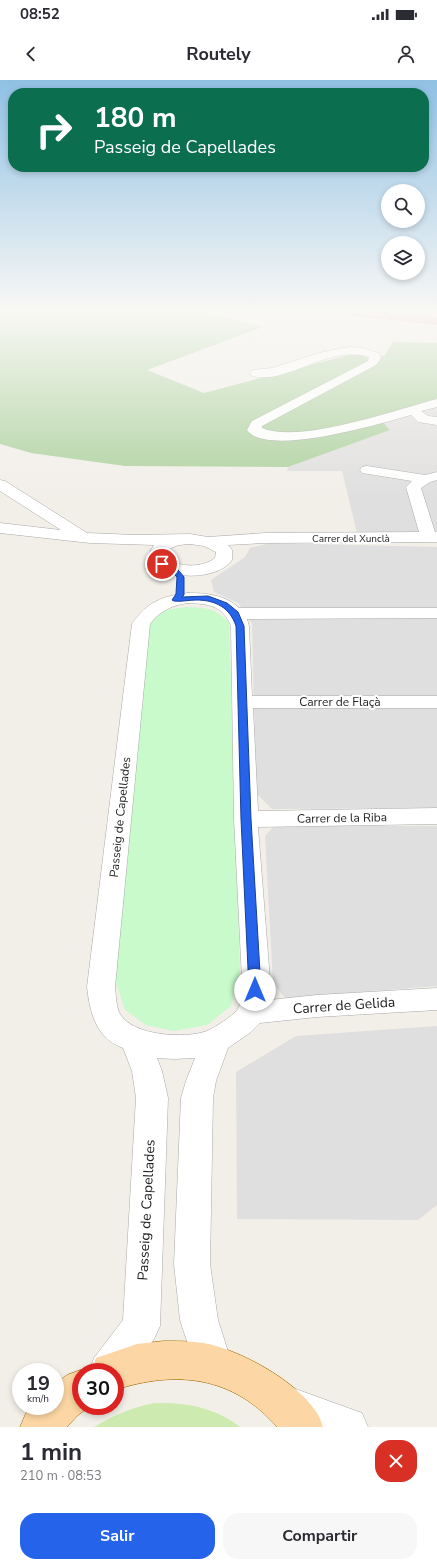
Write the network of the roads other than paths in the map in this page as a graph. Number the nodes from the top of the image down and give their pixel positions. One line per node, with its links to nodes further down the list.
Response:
1 (350, 375): 3 (street)
2 (437, 403): 3 (street)
3 (414, 409): 4 (street)
4 (437, 421)
5 (368, 470): 6 (street)
6 (431, 477): 12 (street)
7 (0, 484): 8 (street)
8 (20, 508): 9 (street); 11 (street)
9 (0, 523)
10 (0, 528): 11 (street)
11 (82, 536): 13 (street)
12 (432, 537): 14 (street, Carrer del Xunclà)
13 (123, 538): 15 (street); 17 (street)
14 (265, 538): 16 (street, Carrer del Xunclà); 18 (street, Carrer del Xunclà)
15 (180, 540): 16 (street, Carrer del Xunclà); 17 (street)
16 (210, 541): 18 (street)
17 (156, 556): 19 (street)
18 (225, 557): 20 (street, Carrer del Xunclà)
19 (173, 568): 20 (street); 22 (street)
20 (207, 568): 21 (street)
21 (208, 599): 22 (street, Passeig de Capellades); 24 (street, Passeig de Capellades)
22 (176, 600): 31 (street, Passeig de Capellades)
23 (437, 612): 24 (street)
24 (236, 614): 25 (street)
25 (243, 702): 26 (street, Carrer de Flaçà); 28 (street)
26 (437, 702)
27 (437, 816): 28 (street, Carrer de la Riba)
28 (246, 819): 30 (street)
29 (437, 999): 30 (street, Carrer de Gelida)
30 (252, 1013): 32 (street, Passeig de Capellades)
31 (135, 1040): 32 (street, Passeig de Capellades); 33 (street, Passeig de Capellades)
32 (216, 1040): 34 (street)
33 (115, 1363)
34 (213, 1364): 35 (main road); 37 (main road)
35 (124, 1367)
36 (72, 1396): 38 (main road)
37 (293, 1416): 39 (street)
38 (40, 1427)
39 (348, 1427)

